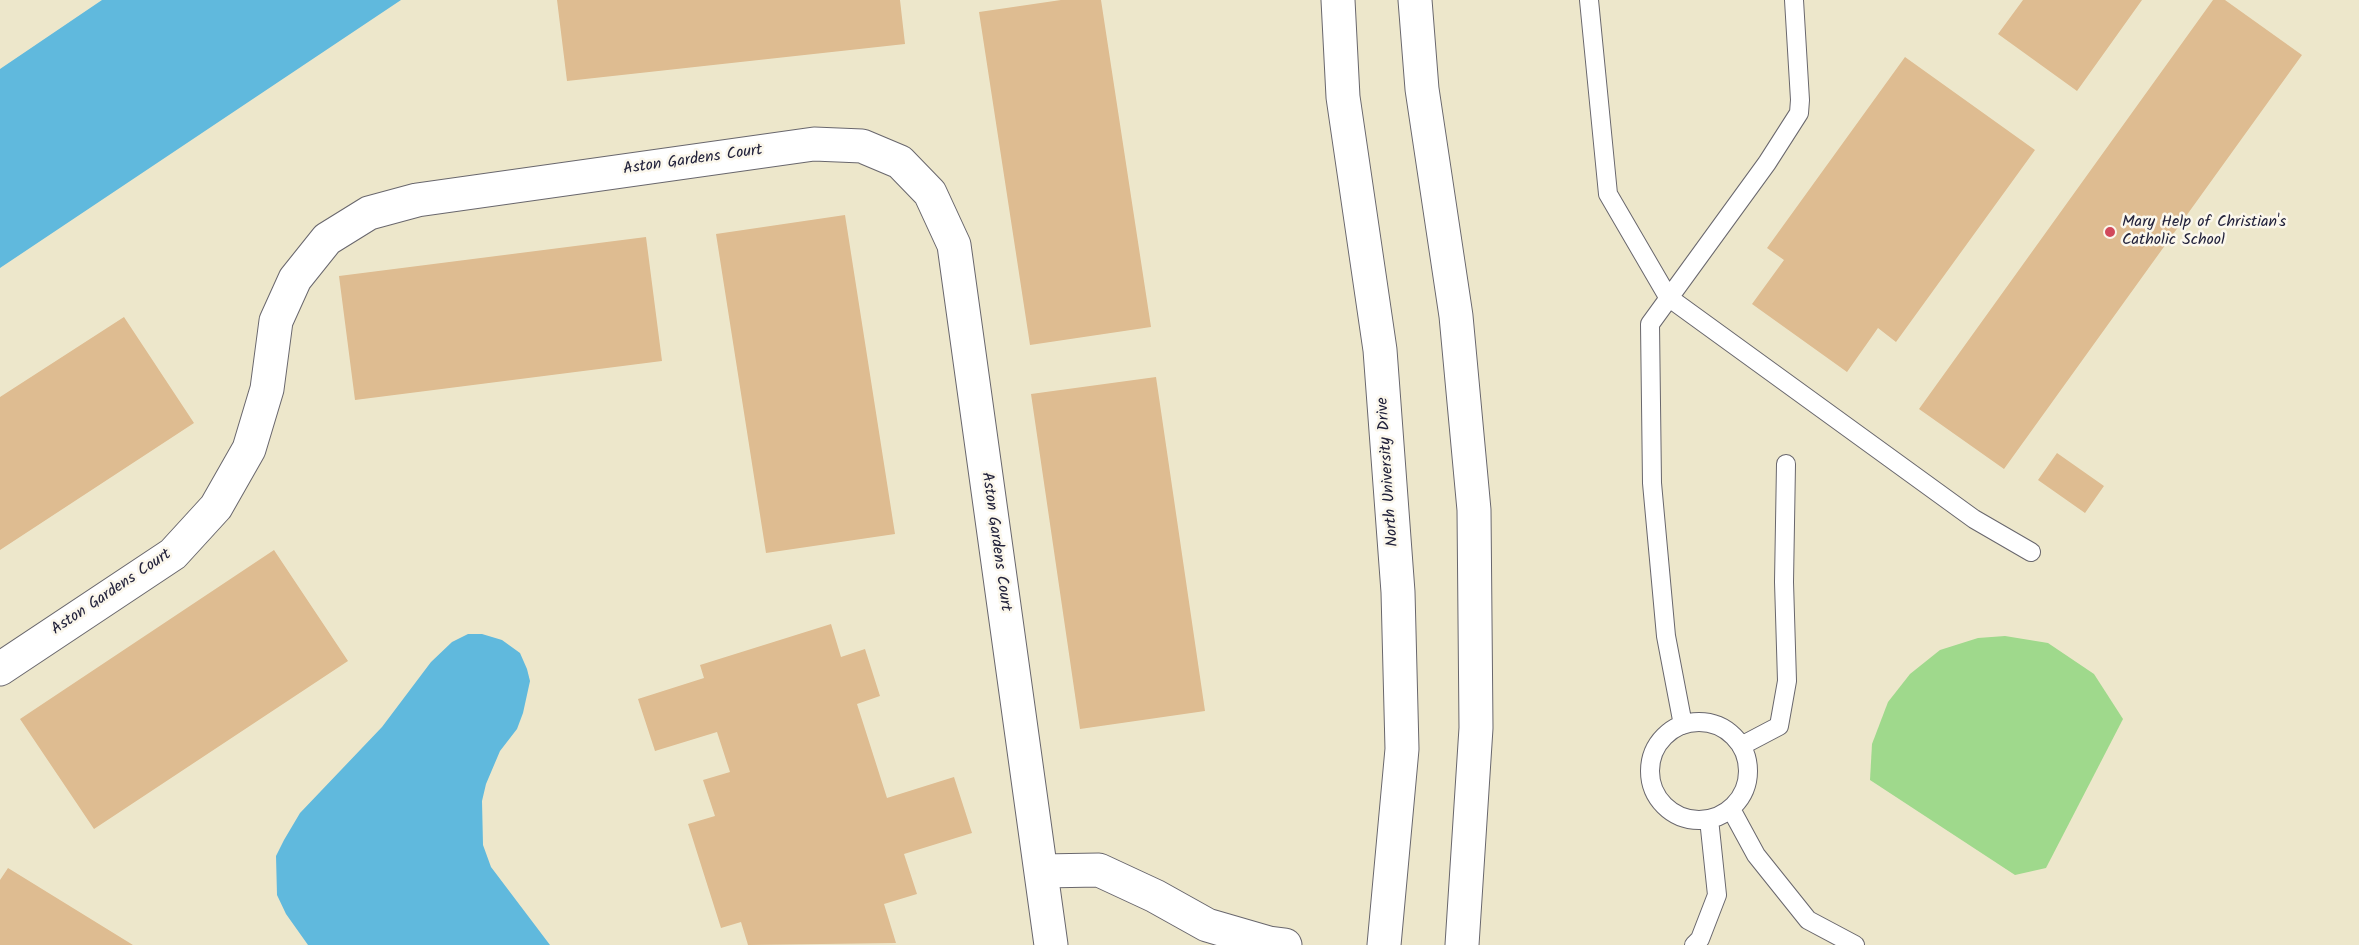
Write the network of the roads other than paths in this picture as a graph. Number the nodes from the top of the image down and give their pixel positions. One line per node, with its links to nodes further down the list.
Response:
1 (1338, 0): 16 (street, North University Drive)
2 (1415, 0): 17 (street)
3 (1589, 0): 5 (lane)
4 (1794, 0): 5 (lane)
5 (1668, 297): 7 (lane); 9 (lane)
6 (1786, 464): 10 (lane)
7 (2031, 552)
8 (0, 669): 13 (street, Aston Gardens Court)
9 (1683, 725): 10 (lane); 12 (lane)
10 (1741, 746): 11 (lane)
11 (1731, 809): 12 (lane); 19 (lane)
12 (1709, 819): 18 (lane)
13 (1042, 872): 14 (street, Aston Gardens Court); 15 (street)
14 (1051, 945)
15 (1285, 945)
16 (1384, 945)
17 (1462, 945)
18 (1694, 945)
19 (1855, 945)

